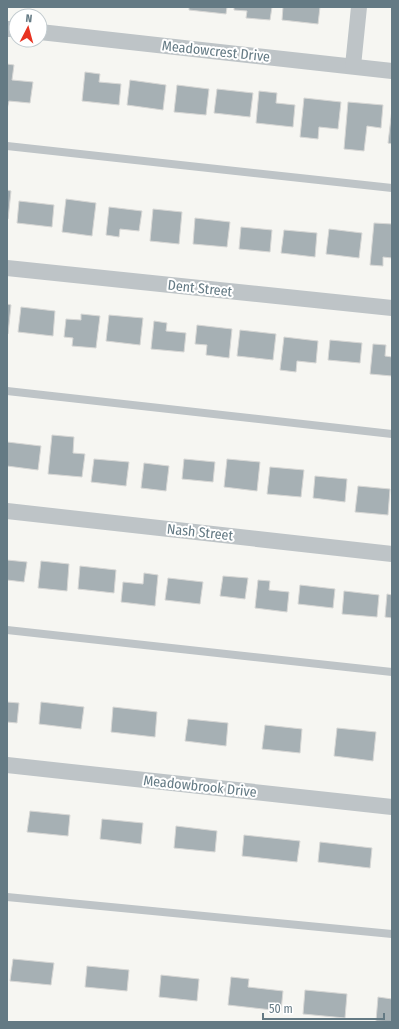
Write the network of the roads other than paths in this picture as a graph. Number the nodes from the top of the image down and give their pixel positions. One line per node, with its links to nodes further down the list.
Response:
1 (359, 7): 3 (street)
2 (48, 33): 3 (street, Meadowcrest Drive)
3 (353, 66): 4 (street, Meadowcrest Drive)
4 (392, 70)
5 (7, 146): 6 (lane)
6 (392, 188)
7 (7, 268): 8 (street, Dent Street)
8 (392, 308)
9 (7, 391): 10 (lane)
10 (392, 434)
11 (7, 511): 12 (street, Nash Street)
12 (392, 554)
13 (7, 630): 14 (lane)
14 (392, 672)
15 (7, 765): 16 (street, Meadowbrook Drive)
16 (392, 807)
17 (7, 897): 18 (lane)
18 (392, 934)

